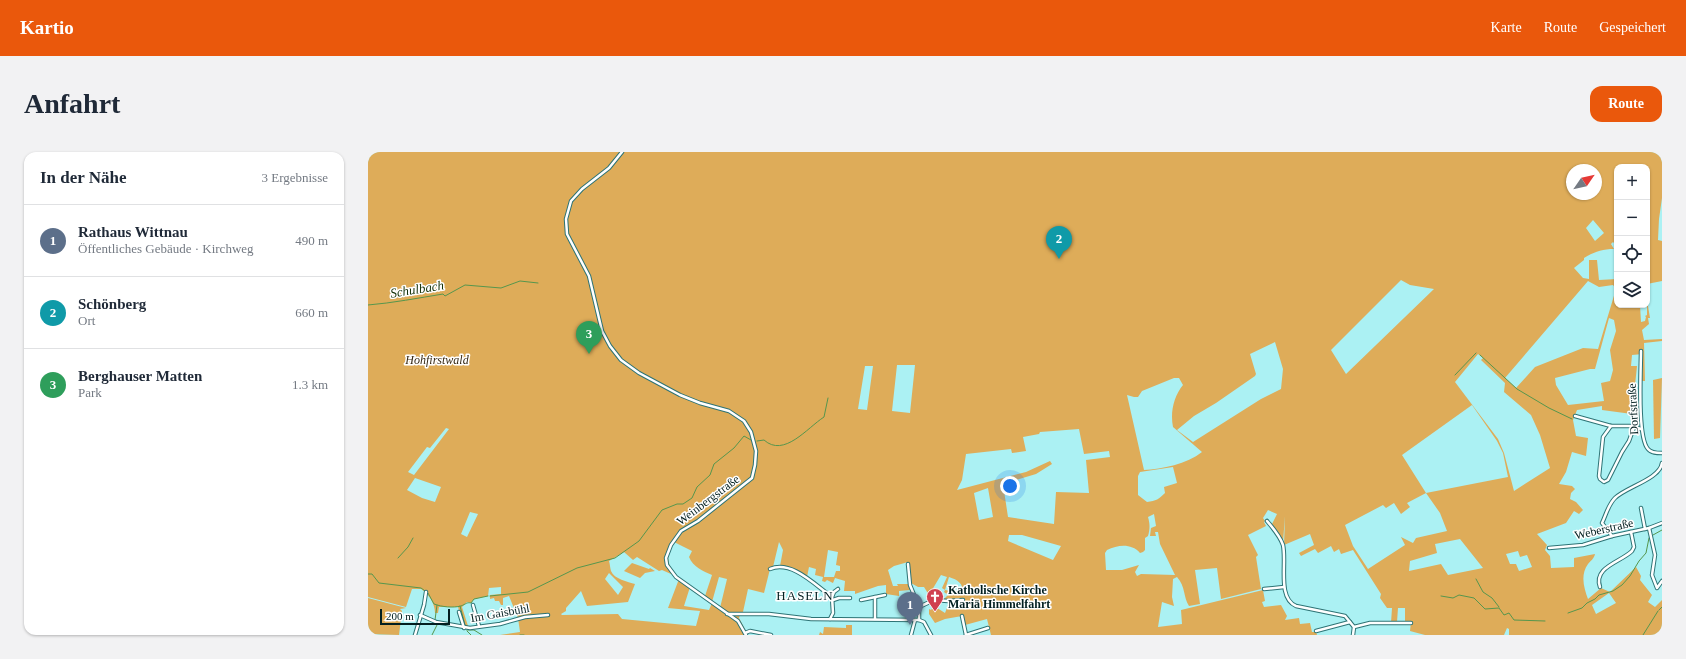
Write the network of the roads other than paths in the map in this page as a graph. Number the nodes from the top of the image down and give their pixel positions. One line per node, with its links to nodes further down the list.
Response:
1 (622, 152): 34 (street, Weinbergstraße)
2 (1641, 351): 6 (street, Dorfstraße)
3 (1575, 416): 4 (street)
4 (1611, 426): 5 (street); 5 (street)
5 (1634, 427): 6 (street)
6 (1641, 429): 7 (street, Dorfstraße)
7 (1662, 453)
8 (1662, 463): 15 (street)
9 (1641, 508): 13 (street)
10 (1268, 521): 21 (street)
11 (1662, 523): 12 (street, Weberstraße)
12 (1649, 528): 13 (street, Weberstraße); 19 (street)
13 (1645, 529): 14 (street, Weberstraße)
14 (1631, 532): 15 (street, Weberstraße); 20 (street)
15 (1612, 536): 16 (street, Weberstraße)
16 (1549, 548)
17 (908, 564): 32 (street)
18 (770, 569): 28 (street)
19 (1662, 581)
20 (1600, 587)
21 (1284, 588): 23 (street); 44 (street)
22 (838, 589): 28 (street)
23 (1264, 589)
24 (426, 592): 37 (street)
25 (885, 595): 26 (street)
26 (875, 597): 29 (street); 40 (street)
27 (850, 598): 28 (street)
28 (833, 599): 39 (street)
29 (861, 600)
30 (963, 600): 32 (street)
31 (473, 605): 46 (street)
32 (920, 607): 42 (street)
33 (459, 612): 47 (street)
34 (727, 614): 35 (street); 43 (street, Weinbergstraße)
35 (739, 614): 39 (street); 43 (street)
36 (548, 615): 46 (street, Im Gaisbühl)
37 (420, 616): 47 (street, Im Gaisbühl); 52 (street)
38 (962, 616): 56 (street)
39 (830, 619): 40 (street)
40 (875, 619): 41 (street)
41 (915, 620): 42 (street); 54 (street)
42 (919, 620): 55 (street)
43 (738, 621): 51 (street, Weinbergstraße)
44 (1350, 622): 49 (street); 50 (street)
45 (1411, 623): 49 (street)
46 (479, 626): 47 (street, Im Gaisbühl)
47 (464, 628)
48 (988, 628): 56 (street)
49 (1354, 628): 57 (street)
50 (1316, 631)
51 (746, 634): 53 (street)
52 (415, 635)
53 (771, 635)
54 (910, 635)
55 (931, 635)
56 (966, 635)
57 (1353, 635)

